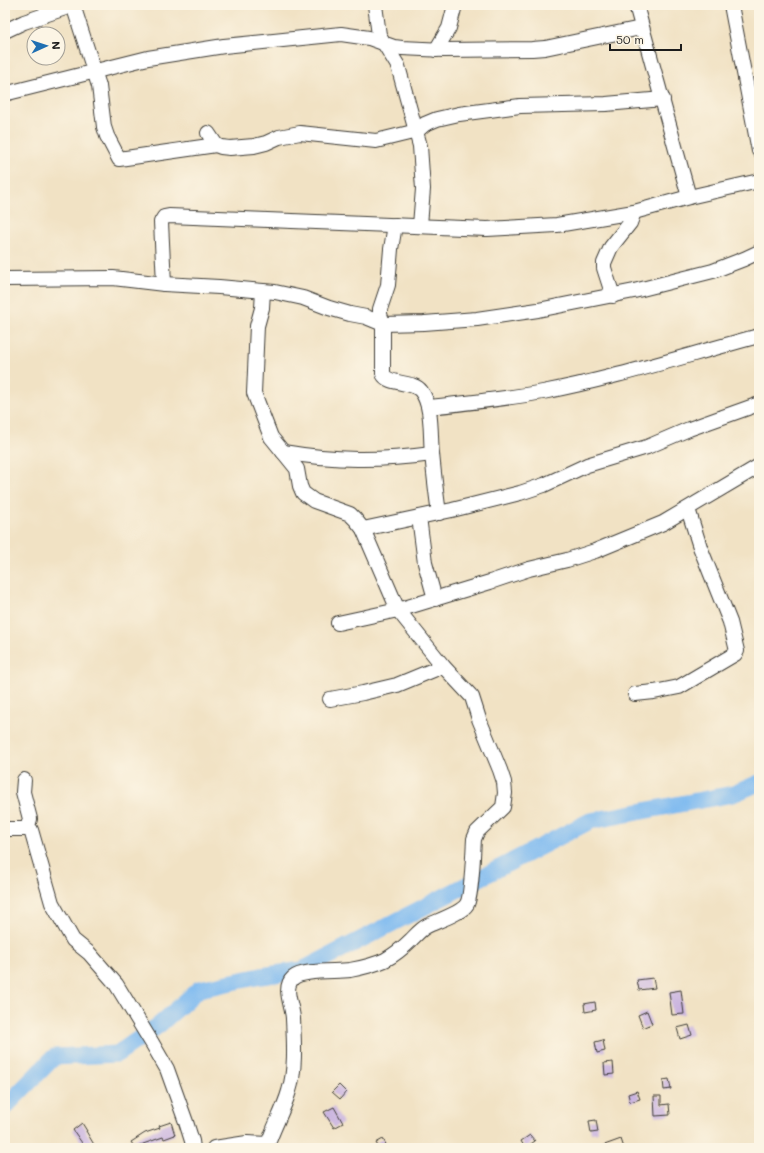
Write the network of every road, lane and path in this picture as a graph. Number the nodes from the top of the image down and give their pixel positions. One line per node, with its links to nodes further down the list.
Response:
1 (73, 5): 7 (street); 10 (street)
2 (375, 5): 8 (street)
3 (455, 5): 9 (street)
4 (636, 5): 6 (street)
5 (731, 5): 16 (street)
6 (642, 28): 9 (street); 12 (street)
7 (5, 31)
8 (386, 44): 9 (street); 10 (street); 13 (street)
9 (436, 50)
10 (96, 72): 11 (street); 15 (street)
11 (5, 90)
12 (663, 99): 13 (street); 18 (street)
13 (417, 130): 15 (street); 21 (street)
14 (208, 133): 15 (street)
15 (216, 145)
16 (759, 151)
17 (759, 181): 18 (street)
18 (689, 197): 19 (street)
19 (634, 212): 21 (street); 26 (street)
20 (395, 225): 21 (street); 24 (street); 27 (street)
21 (420, 226)
22 (759, 252): 26 (street)
23 (5, 279): 24 (street)
24 (164, 284): 25 (street)
25 (263, 291): 27 (street); 31 (street)
26 (613, 296): 27 (street)
27 (383, 324): 30 (street)
28 (759, 336): 30 (street)
29 (759, 404): 35 (street)
30 (428, 407): 32 (street)
31 (283, 452): 32 (street); 37 (street)
32 (432, 454): 35 (street)
33 (759, 466): 34 (street)
34 (688, 509): 38 (street); 42 (street)
35 (439, 513): 36 (street)
36 (419, 517): 37 (street); 38 (street)
37 (363, 529): 39 (street)
38 (435, 599): 39 (street)
39 (398, 610): 40 (street); 41 (street)
40 (338, 623)
41 (443, 666): 43 (street); 47 (street)
42 (635, 694)
43 (330, 699)
44 (24, 780): 46 (street)
45 (5, 829): 46 (street)
46 (27, 829): 48 (street)
47 (268, 1146): 49 (street)
48 (193, 1148)
49 (214, 1148)

